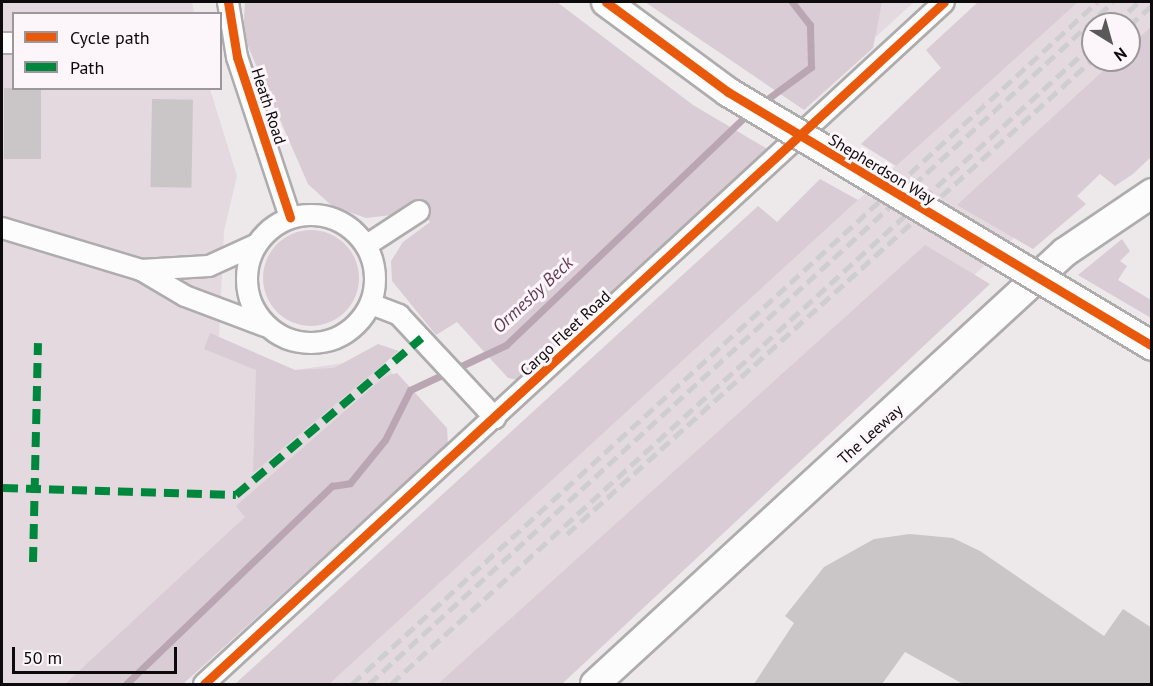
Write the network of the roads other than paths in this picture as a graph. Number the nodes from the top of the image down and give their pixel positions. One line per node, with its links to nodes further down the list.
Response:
1 (228, 2): 6 (street, Heath Road)
2 (606, 2): 13 (street, Shepherdson Way, bridge)
3 (944, 2): 14 (street, Cargo Fleet Road)
4 (1152, 193): 16 (street, The Leeway)
5 (419, 211): 9 (street)
6 (290, 217): 8 (street); 9 (street)
7 (2, 228): 10 (street)
8 (255, 245): 10 (street); 12 (street)
9 (367, 246): 11 (street)
10 (141, 270): 12 (street)
11 (370, 304): 12 (street); 14 (street)
12 (267, 327)
13 (1152, 346)
14 (495, 418): 15 (street, Cargo Fleet Road)
15 (204, 684)
16 (595, 684)

